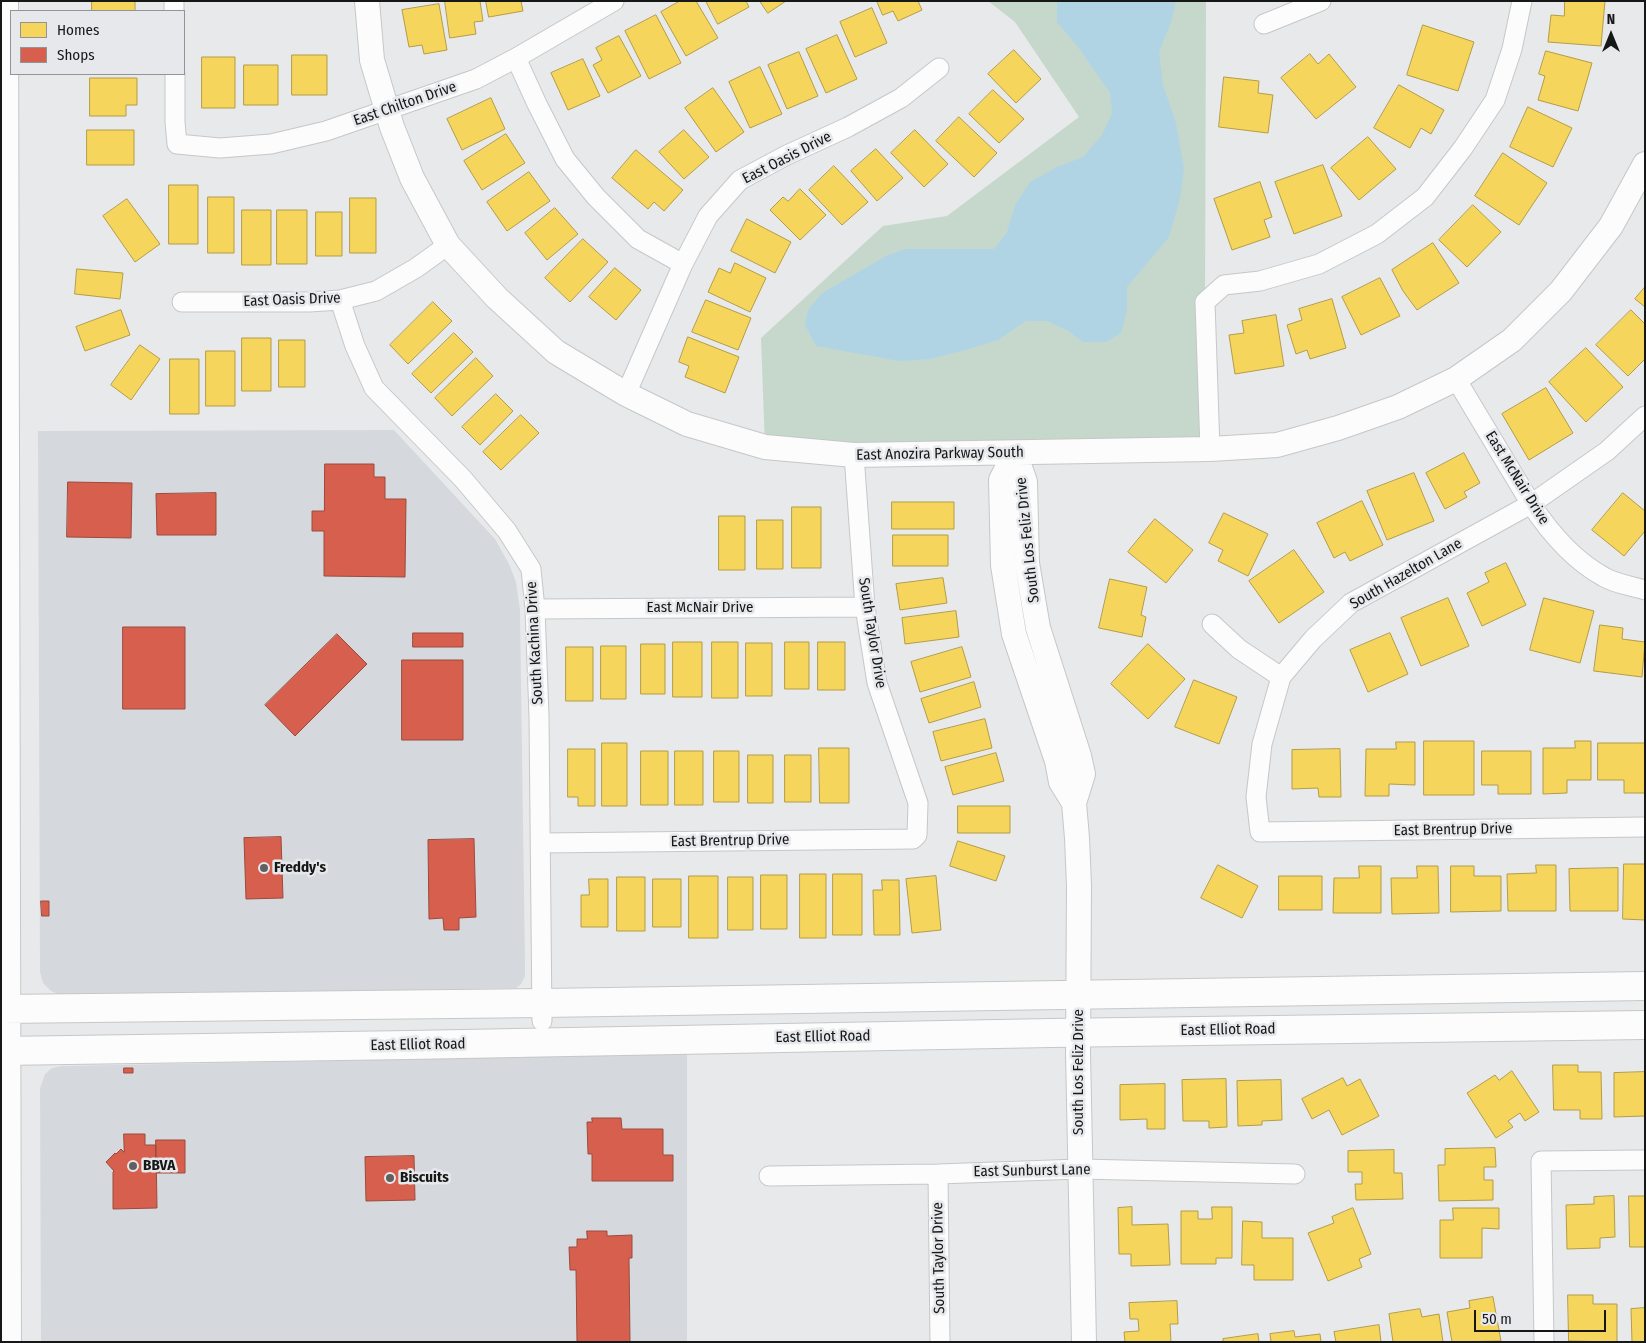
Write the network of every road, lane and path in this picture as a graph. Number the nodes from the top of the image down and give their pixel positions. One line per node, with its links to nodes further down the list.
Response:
1 (4, 1): 13 (main road)
2 (367, 1): 10 (street, East Anozira Parkway South)
3 (614, 1): 7 (street, East Chilton Drive)
4 (1321, 1): 6 (street)
5 (1522, 1): 20 (street)
6 (1264, 24)
7 (516, 58): 10 (street, East Chilton Drive); 14 (street)
8 (939, 68): 14 (street, East Oasis Drive)
9 (175, 75): 10 (street, East Chilton Drive)
10 (387, 110): 12 (street, East Anozira Parkway South)
11 (1645, 164): 17 (street, East Anozira Parkway South)
12 (448, 245): 15 (street, East Oasis Drive); 18 (street, East Anozira Parkway South)
13 (3, 258): 36 (main road)
14 (683, 264): 18 (street, East Oasis Drive)
15 (340, 300): 16 (street, East Oasis Drive); 26 (street, South Kachina Drive)
16 (182, 302)
17 (1456, 379): 20 (street, East Anozira Parkway South); 23 (street, East McNair Drive)
18 (626, 394): 22 (street, East Anozira Parkway South)
19 (1645, 416): 23 (street)
20 (1210, 449): 21 (street, East Anozira Parkway South)
21 (1015, 453): 22 (street, East Anozira Parkway South); 35 (street, South Los Feliz Drive)
22 (854, 456): 25 (street, South Taylor Drive)
23 (1531, 504): 24 (street, East McNair Drive); 28 (street, South Hazelton Lane)
24 (1645, 590)
25 (865, 607): 26 (street, East McNair Drive); 31 (street, South Taylor Drive)
26 (535, 609): 32 (street, South Kachina Drive)
27 (1212, 624): 28 (street)
28 (1282, 676): 30 (street, South Hazelton Lane)
29 (1645, 828): 30 (street, East Brentrup Drive)
30 (1260, 832)
31 (917, 835): 32 (street, East Brentrup Drive)
32 (541, 843): 37 (street, South Kachina Drive)
33 (1615, 986): 34 (main road); 35 (main road); 38 (main road)
34 (1645, 986)
35 (1079, 995): 37 (main road); 40 (street, South Los Feliz Drive)
36 (4, 1009): 37 (main road); 41 (main road)
37 (542, 1012)
38 (1614, 1025): 39 (main road, East Elliot Road); 40 (main road, East Elliot Road)
39 (1645, 1025)
40 (1078, 1032): 41 (main road, East Elliot Road); 43 (street, South Los Feliz Drive)
41 (4, 1051): 47 (main road)
42 (1645, 1160): 50 (street)
43 (1080, 1169): 44 (street, East Sunburst Lane); 45 (street, East Sunburst Lane); 49 (street, South Los Feliz Drive)
44 (938, 1174): 46 (street, East Sunburst Lane); 48 (street, South Taylor Drive)
45 (1295, 1174)
46 (769, 1176)
47 (7, 1342)
48 (940, 1342)
49 (1084, 1342)
50 (1544, 1342)

